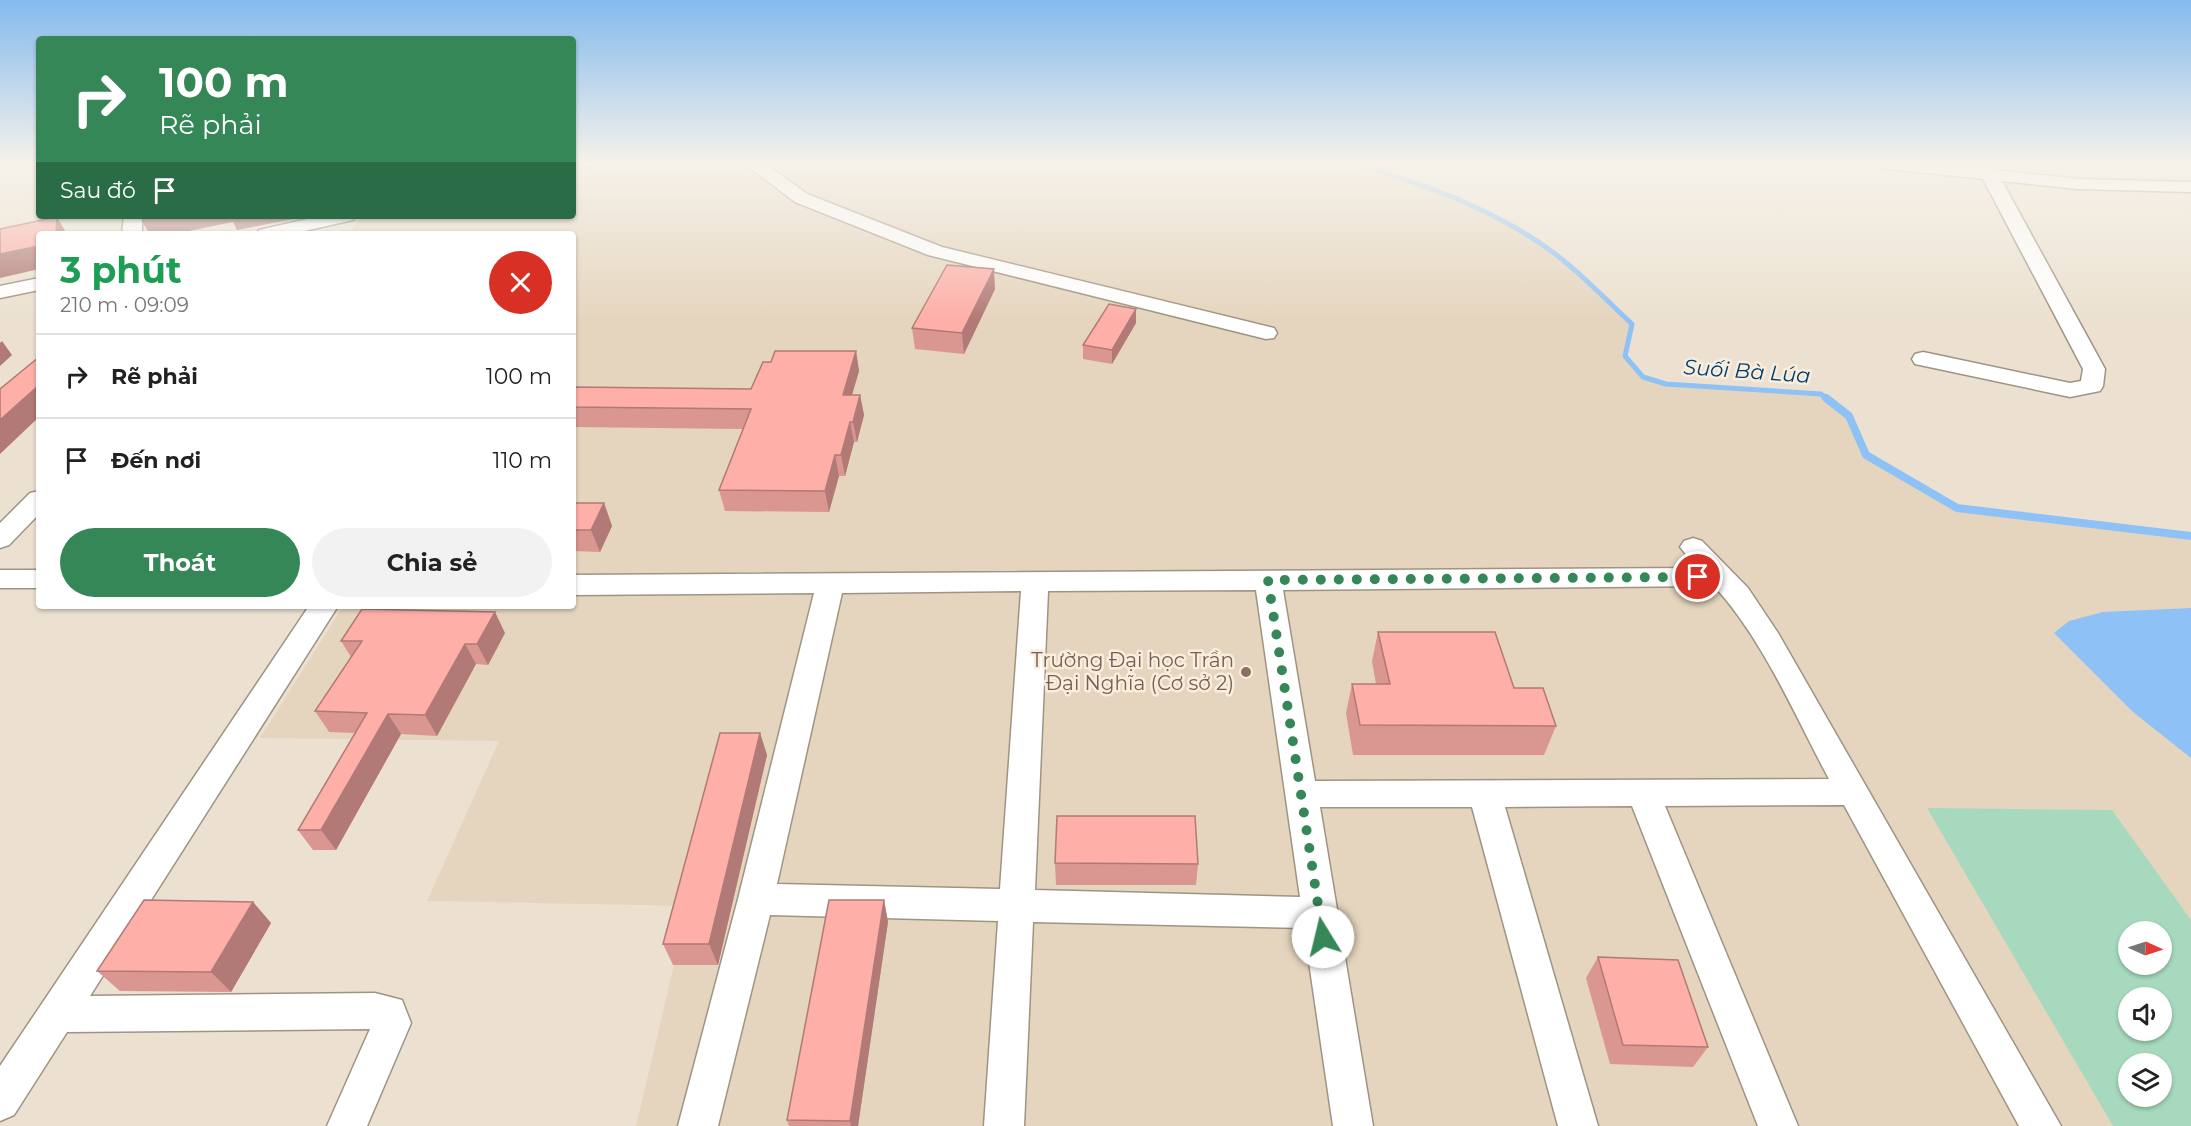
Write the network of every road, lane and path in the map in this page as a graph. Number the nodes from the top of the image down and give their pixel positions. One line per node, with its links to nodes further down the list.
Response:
1 (843, 215): 7 (street)
2 (2011, 215): 8 (street)
3 (333, 219): 4 (street)
4 (279, 231)
5 (36, 285): 6 (street)
6 (0, 292)
7 (1266, 333)
8 (1923, 359)
9 (36, 502): 10 (street)
10 (0, 538)
11 (1693, 547): 12 (street)
12 (1722, 577): 15 (street); 20 (street)
13 (0, 579): 14 (street)
14 (36, 579)
15 (1268, 580): 16 (street); 23 (street)
16 (1035, 582): 17 (street); 25 (street)
17 (830, 583): 18 (street); 24 (street)
18 (576, 585)
19 (322, 609): 27 (street)
20 (1854, 792): 22 (street); 35 (street)
21 (1485, 793): 22 (street); 23 (street); 33 (street)
22 (1643, 793): 34 (street)
23 (1301, 794): 26 (street)
24 (756, 898): 25 (street); 30 (street)
25 (1017, 906): 26 (street); 31 (street)
26 (1320, 914): 32 (street)
27 (57, 1014): 28 (street); 29 (street)
28 (0, 1101)
29 (347, 1126)
30 (698, 1126)
31 (1004, 1126)
32 (1353, 1126)
33 (1578, 1126)
34 (1778, 1126)
35 (2041, 1126)

